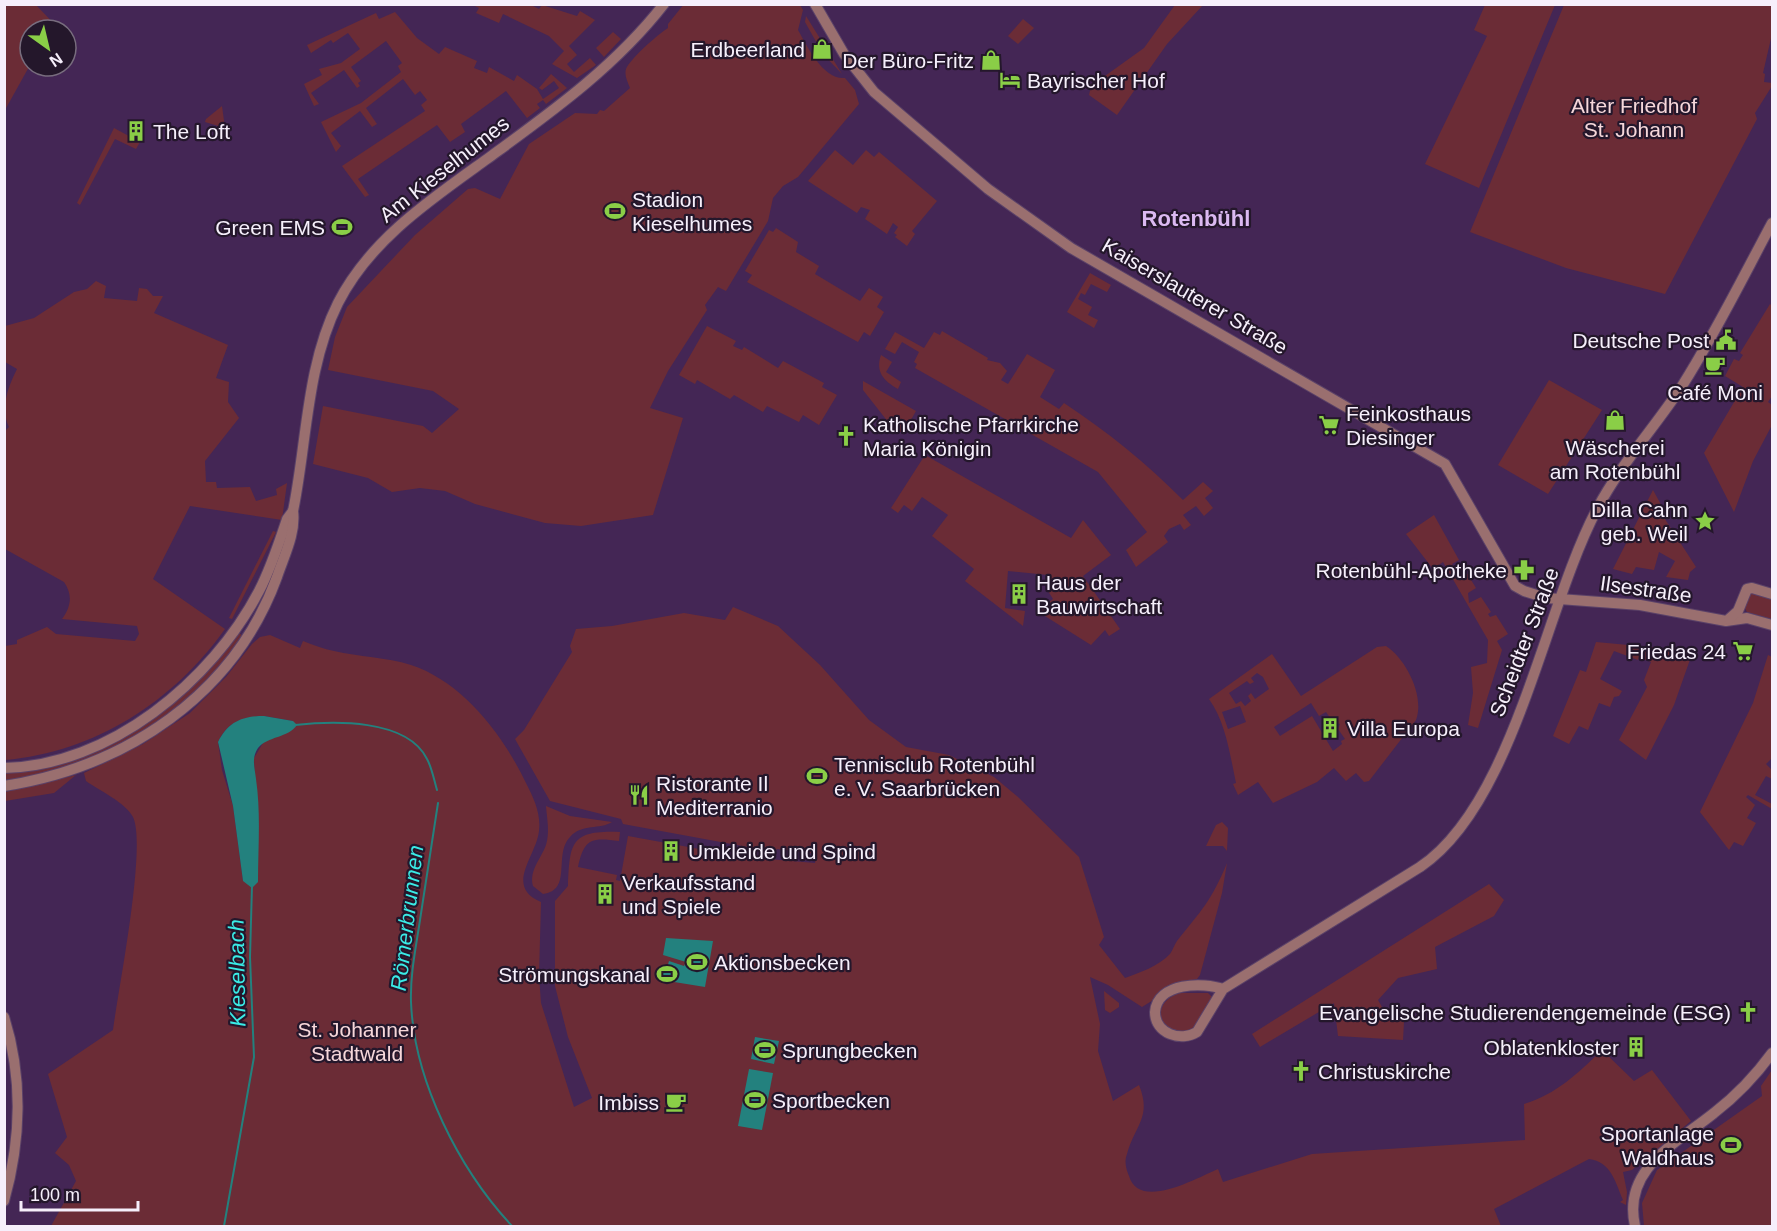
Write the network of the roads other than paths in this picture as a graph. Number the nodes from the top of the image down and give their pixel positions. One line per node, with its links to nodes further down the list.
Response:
1 (664, 4): 4 (street, Am Kieselhumes)
2 (815, 4): 6 (street, Kaiserslauterer Straße)
3 (1773, 223): 6 (street, Scheidter Straße)
4 (293, 511): 9 (street, Am Kieselhumes); 10 (street, Am Kieselhumes)
5 (1773, 594): 7 (street)
6 (1560, 599): 7 (street, Ilsestraße); 11 (street, Scheidter Straße)
7 (1739, 615): 8 (street)
8 (1773, 625)
9 (4, 768)
10 (4, 786)
11 (1223, 989): 11 (street, Scheidter Straße)
12 (4, 1017): 14 (street)
13 (1773, 1053): 15 (street)
14 (4, 1201)
15 (1635, 1227)

